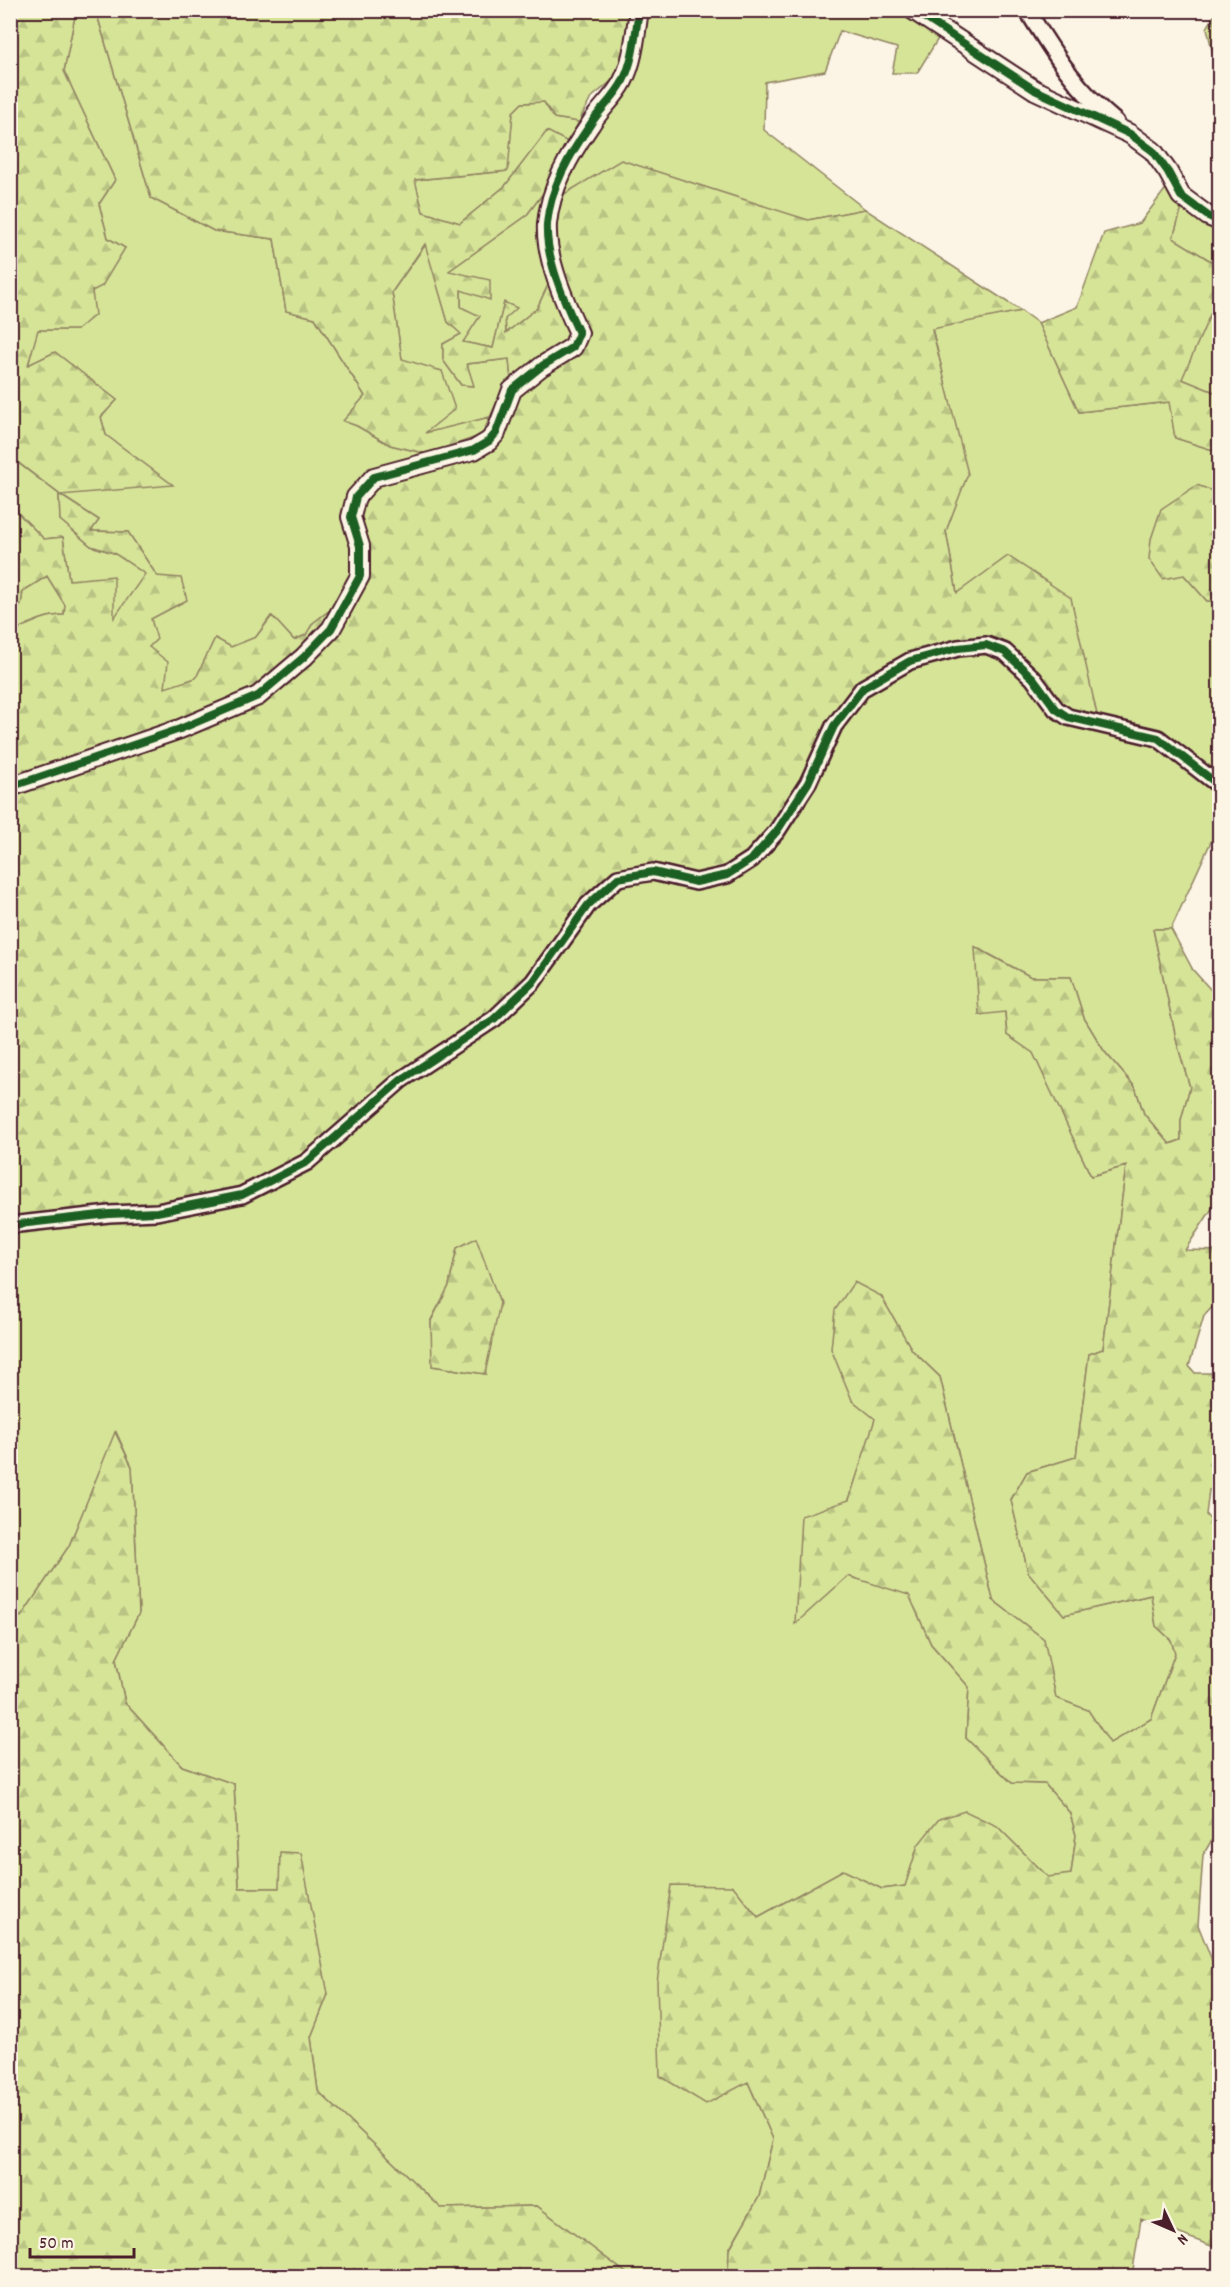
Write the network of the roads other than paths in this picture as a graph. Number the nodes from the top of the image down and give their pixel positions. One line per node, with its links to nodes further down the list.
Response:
1 (639, 10): 7 (street)
2 (913, 10): 4 (street)
3 (1027, 10): 4 (street)
4 (1130, 134): 5 (street)
5 (1220, 221)
6 (1220, 786): 8 (street)
7 (10, 787)
8 (10, 1225)

